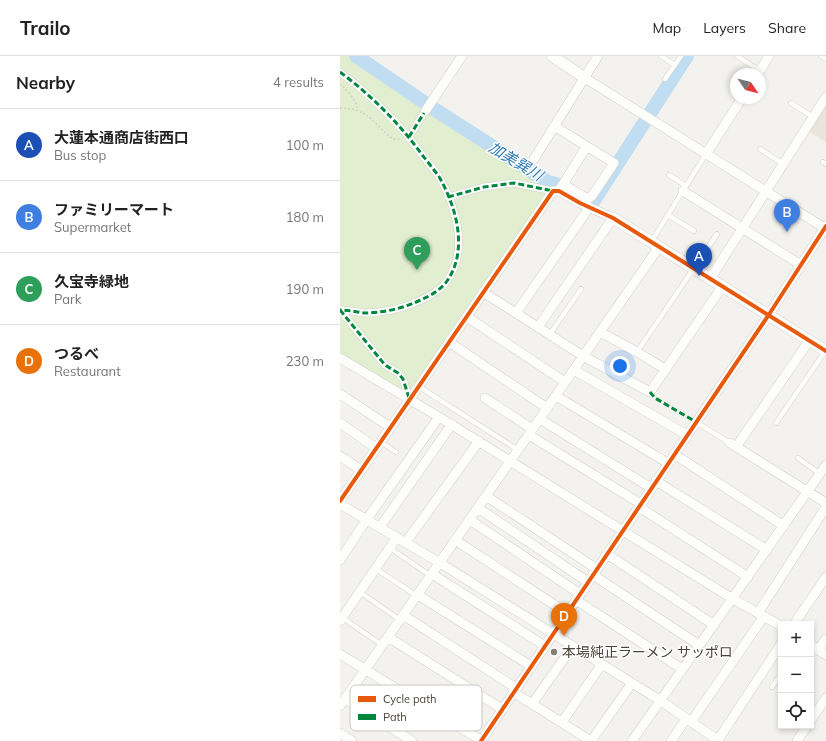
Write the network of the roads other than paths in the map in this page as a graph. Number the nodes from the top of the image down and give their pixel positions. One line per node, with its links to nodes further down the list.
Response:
1 (462, 56): 19 (street)
2 (552, 56): 14 (street)
3 (598, 56): 14 (street)
4 (661, 56): 10 (lane)
5 (680, 56): 10 (lane)
6 (737, 56): 11 (lane)
7 (769, 56): 12 (street)
8 (821, 56): 9 (lane)
9 (826, 59)
10 (675, 65): 15 (lane)
11 (754, 68)
12 (762, 68)
13 (340, 72): 22 (street)
14 (585, 78): 21 (street); 25 (street)
15 (665, 79)
16 (826, 97): 20 (street)
17 (791, 103): 20 (lane)
18 (738, 104): 25 (street)
19 (425, 112): 22 (street)
20 (813, 117): 27 (street)
21 (554, 126): 23 (street); 26 (street)
22 (409, 137): 32 (street)
23 (587, 146): 30 (street); 30 (street)
24 (760, 150): 27 (lane)
25 (706, 154): 29 (lane); 31 (street)
26 (534, 159)
27 (783, 164): 31 (street)
28 (669, 175): 29 (lane)
29 (685, 188): 34 (lane); 36 (street)
30 (558, 189): 32 (street); 33 (street); 46 (street)
31 (765, 191): 36 (street); 37 (street)
32 (448, 197): 47 (street)
33 (588, 208): 35 (street); 48 (street)
34 (668, 215): 38 (lane); 40 (lane)
35 (613, 218): 40 (street); 51 (street)
36 (742, 228): 41 (street); 43 (street)
37 (826, 228): 41 (street)
38 (694, 231)
39 (717, 234): 42 (lane)
40 (655, 245): 42 (street); 52 (street)
41 (801, 265): 49 (street)
42 (693, 268): 43 (street); 57 (lane)
43 (710, 279): 44 (street)
44 (722, 287): 49 (street); 60 (street)
45 (580, 289): 53 (lane)
46 (483, 292): 48 (street); 50 (street)
47 (340, 310): 66 (street)
48 (516, 313): 51 (street)
49 (768, 316): 54 (street); 71 (street)
50 (467, 317): 55 (street); 62 (street)
51 (538, 327): 53 (street)
52 (600, 332): 57 (street); 58 (street)
53 (550, 334): 58 (street)
54 (809, 341): 56 (street); 80 (street)
55 (450, 342): 63 (street); 68 (street)
56 (826, 351): 72 (lane)
57 (637, 352): 60 (street)
58 (583, 356): 60 (street); 61 (street)
59 (340, 358): 66 (street)
60 (665, 369)
61 (574, 370): 62 (street); 77 (street)
62 (565, 382): 65 (street)
63 (418, 386): 66 (street); 81 (lane)
64 (340, 394): 75 (street)
65 (556, 396): 68 (street); 87 (street)
66 (409, 398): 69 (street); 75 (street)
67 (485, 398): 76 (street)
68 (547, 408): 70 (street)
69 (439, 417): 74 (street); 101 (street)
70 (540, 419): 76 (street); 91 (street)
71 (696, 422): 77 (street); 80 (lane)
72 (776, 423)
73 (340, 424): 79 (street)
74 (452, 424): 78 (street); 104 (street)
75 (390, 427): 79 (street)
76 (531, 432): 81 (street); 98 (street)
77 (687, 435): 83 (street)
78 (479, 441): 86 (street); 108 (street)
79 (378, 445): 82 (lane); 89 (street)
80 (733, 445): 93 (street)
81 (518, 450): 86 (street)
82 (396, 452)
83 (674, 454): 87 (street); 103 (street)
84 (340, 456): 89 (street)
85 (798, 458): 90 (lane)
86 (510, 461): 94 (street); 105 (street)
87 (668, 463): 91 (street)
88 (826, 465): 90 (street)
89 (361, 470): 92 (street)
90 (820, 474): 93 (street)
91 (654, 485): 98 (street); 110 (street)
92 (343, 490): 95 (street)
93 (808, 492): 96 (street); 103 (street)
94 (486, 496): 100 (street); 116 (street)
95 (340, 501)
96 (826, 503)
97 (340, 504): 101 (street)
98 (640, 505): 105 (street); 117 (street)
99 (826, 507): 124 (street)
100 (478, 508): 102 (street); 116 (street)
101 (367, 519): 104 (street); 112 (street)
102 (470, 520): 107 (street); 121 (street)
103 (784, 526): 110 (street)
104 (380, 527): 106 (street)
105 (623, 530): 111 (street); 122 (street)
106 (398, 537): 108 (street); 109 (street)
107 (455, 540): 113 (street); 123 (street)
108 (406, 542): 113 (street)
109 (390, 548): 114 (street); 115 (lane)
110 (766, 550): 117 (street)
111 (607, 554): 116 (street); 129 (street)
112 (340, 560)
113 (440, 562): 115 (street); 130 (street)
114 (376, 569): 119 (street); 120 (lane)
115 (432, 575): 120 (street); 134 (street)
116 (593, 576): 121 (street); 133 (street)
117 (748, 577): 122 (street)
118 (826, 577): 127 (street)
119 (360, 592): 125 (lane); 126 (street)
120 (417, 595): 125 (street); 140 (street)
121 (578, 597): 123 (street); 142 (street)
122 (733, 599): 124 (street); 129 (street)
123 (567, 613): 130 (street)
124 (761, 615): 128 (street); 159 (street)
125 (402, 618): 132 (street); 150 (street)
126 (341, 620): 132 (lane)
127 (796, 621)
128 (778, 624)
129 (714, 625): 133 (street)
130 (553, 634): 134 (street); 135 (street)
131 (826, 639): 137 (street)
132 (385, 641): 141 (street); 147 (street)
133 (699, 645): 142 (street)
134 (545, 646): 140 (street)
135 (573, 646): 139 (street); 155 (street)
136 (778, 648): 165 (street)
137 (818, 650)
138 (340, 654): 141 (street)
139 (602, 664): 144 (street); 160 (street)
140 (531, 666): 150 (street)
141 (365, 669): 145 (street); 146 (street)
142 (682, 669): 153 (street)
143 (778, 678): 148 (lane)
144 (632, 683): 153 (street); 169 (street)
145 (354, 685)
146 (391, 685)
147 (461, 685)
148 (772, 687)
149 (350, 690): 154 (street)
150 (514, 690): 155 (street); 157 (street)
151 (482, 697): 157 (street)
152 (826, 698): 158 (street)
153 (661, 701): 159 (street); 170 (street)
154 (341, 703): 156 (street)
155 (532, 704): 160 (street)
156 (350, 708)
157 (502, 709): 168 (street)
158 (814, 716)
159 (689, 720): 165 (street); 171 (street)
160 (562, 722): 169 (street)
161 (805, 729): 172 (street)
162 (393, 731): 167 (street)
163 (465, 731): 168 (street)
164 (340, 733): 166 (street)
165 (715, 740)
166 (352, 741)
167 (412, 741)
168 (481, 741)
169 (591, 741)
170 (632, 741)
171 (671, 741)
172 (797, 741)

